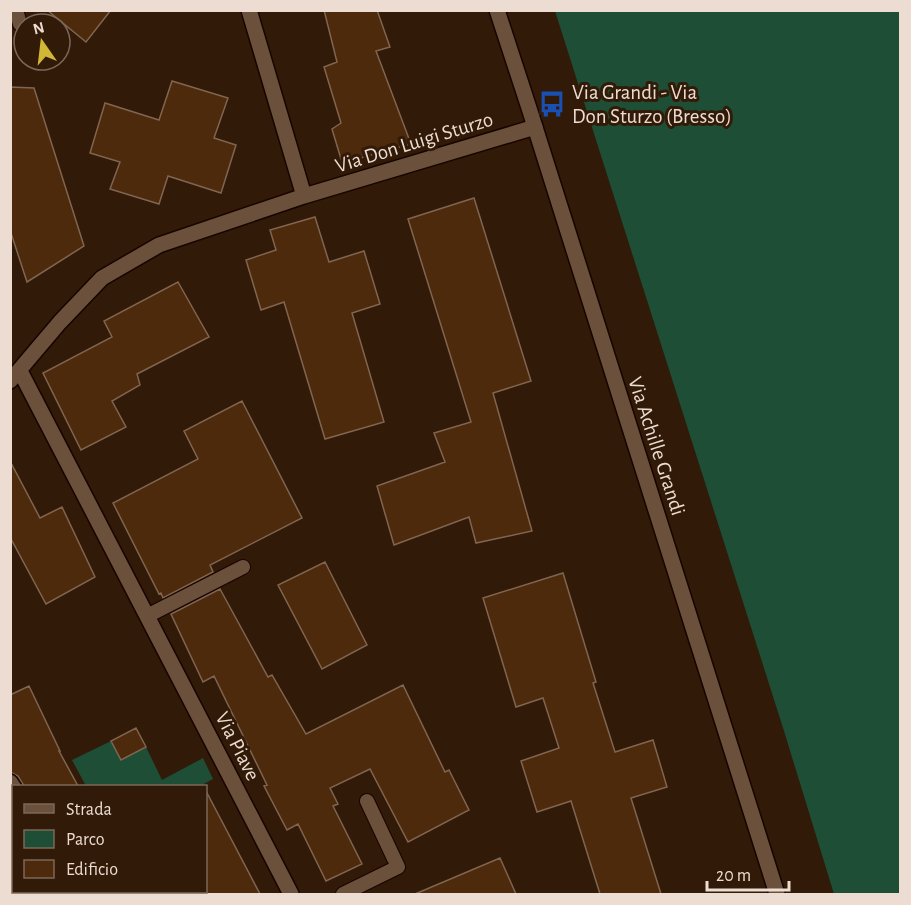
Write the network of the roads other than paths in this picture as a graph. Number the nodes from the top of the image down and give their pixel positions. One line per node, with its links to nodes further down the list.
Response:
1 (249, 10): 4 (street)
2 (497, 10): 3 (street, Via Achille Grandi)
3 (535, 128): 4 (street, Via Don Luigi Sturzo); 11 (street, Via Achille Grandi)
4 (304, 196): 5 (street, Via Don Luigi Sturzo)
5 (15, 376): 7 (street, Via Piave)
6 (243, 567): 7 (lane)
7 (147, 616): 9 (street, Via Piave)
8 (367, 801): 10 (lane)
9 (291, 894)
10 (343, 894)
11 (777, 894)

